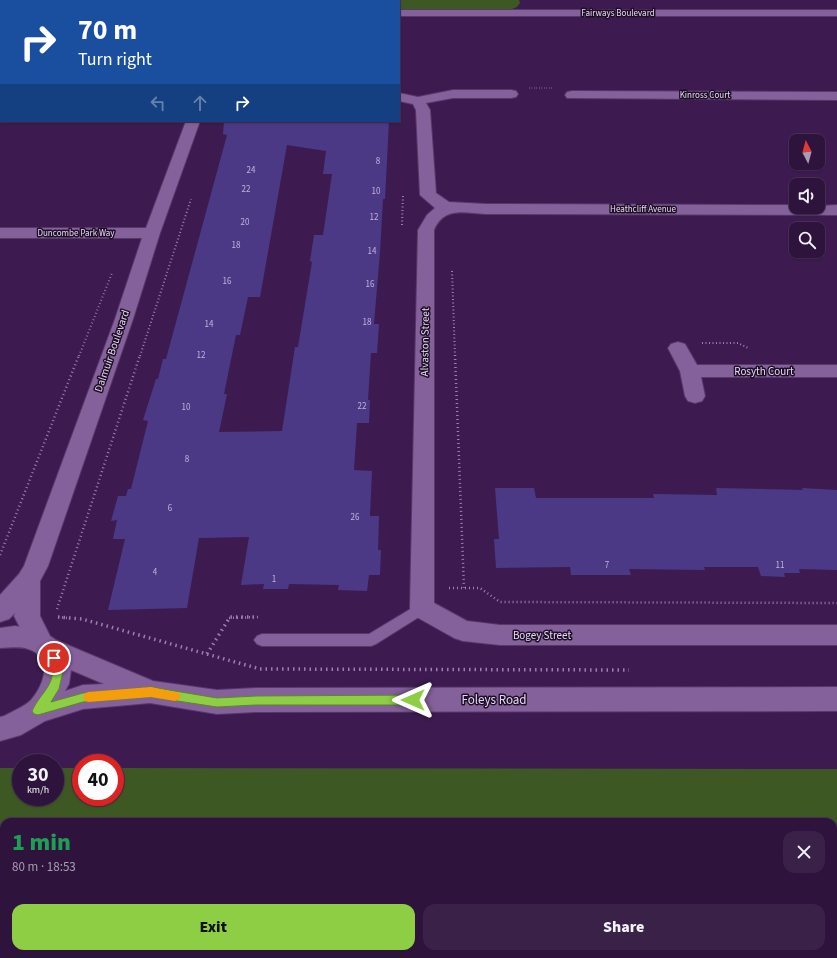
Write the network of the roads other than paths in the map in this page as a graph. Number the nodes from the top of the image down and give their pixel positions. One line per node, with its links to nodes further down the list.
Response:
1 (527, 0): 4 (street)
2 (712, 0): 6 (street)
3 (400, 13): 4 (street, Fairways Boulevard)
4 (529, 13): 6 (street, Fairways Boulevard)
5 (837, 13): 6 (street, Fairways Boulevard)
6 (719, 14)
7 (511, 94): 11 (street)
8 (572, 95): 9 (street, Kinross Court)
9 (837, 96)
10 (400, 97): 11 (street)
11 (418, 101): 13 (street)
12 (193, 122): 16 (street, Dalmuir Boulevard)
13 (449, 207): 14 (street, Heathcliff Avenue); 22 (street, Alvaston Street)
14 (837, 210)
15 (0, 233): 16 (street, Duncombe Park Way)
16 (152, 233): 21 (street, Dalmuir Boulevard)
17 (678, 348): 18 (street)
18 (690, 371): 19 (street, Rosyth Court); 20 (street)
19 (837, 372)
20 (694, 396)
21 (28, 581): 23 (street, Dalmuir Boulevard); 27 (street, Dalmuir Boulevard)
22 (422, 598): 24 (street, Bogey Street); 26 (lane)
23 (0, 612)
24 (837, 635)
25 (0, 638): 27 (street, Foleys Road)
26 (262, 640)
27 (45, 645): 28 (street, Foleys Road); 30 (street, Dalmuir Boulevard)
28 (151, 692): 29 (street, Foleys Road); 30 (street, Foleys Road)
29 (837, 699)
30 (38, 711): 31 (street)
31 (0, 729)

